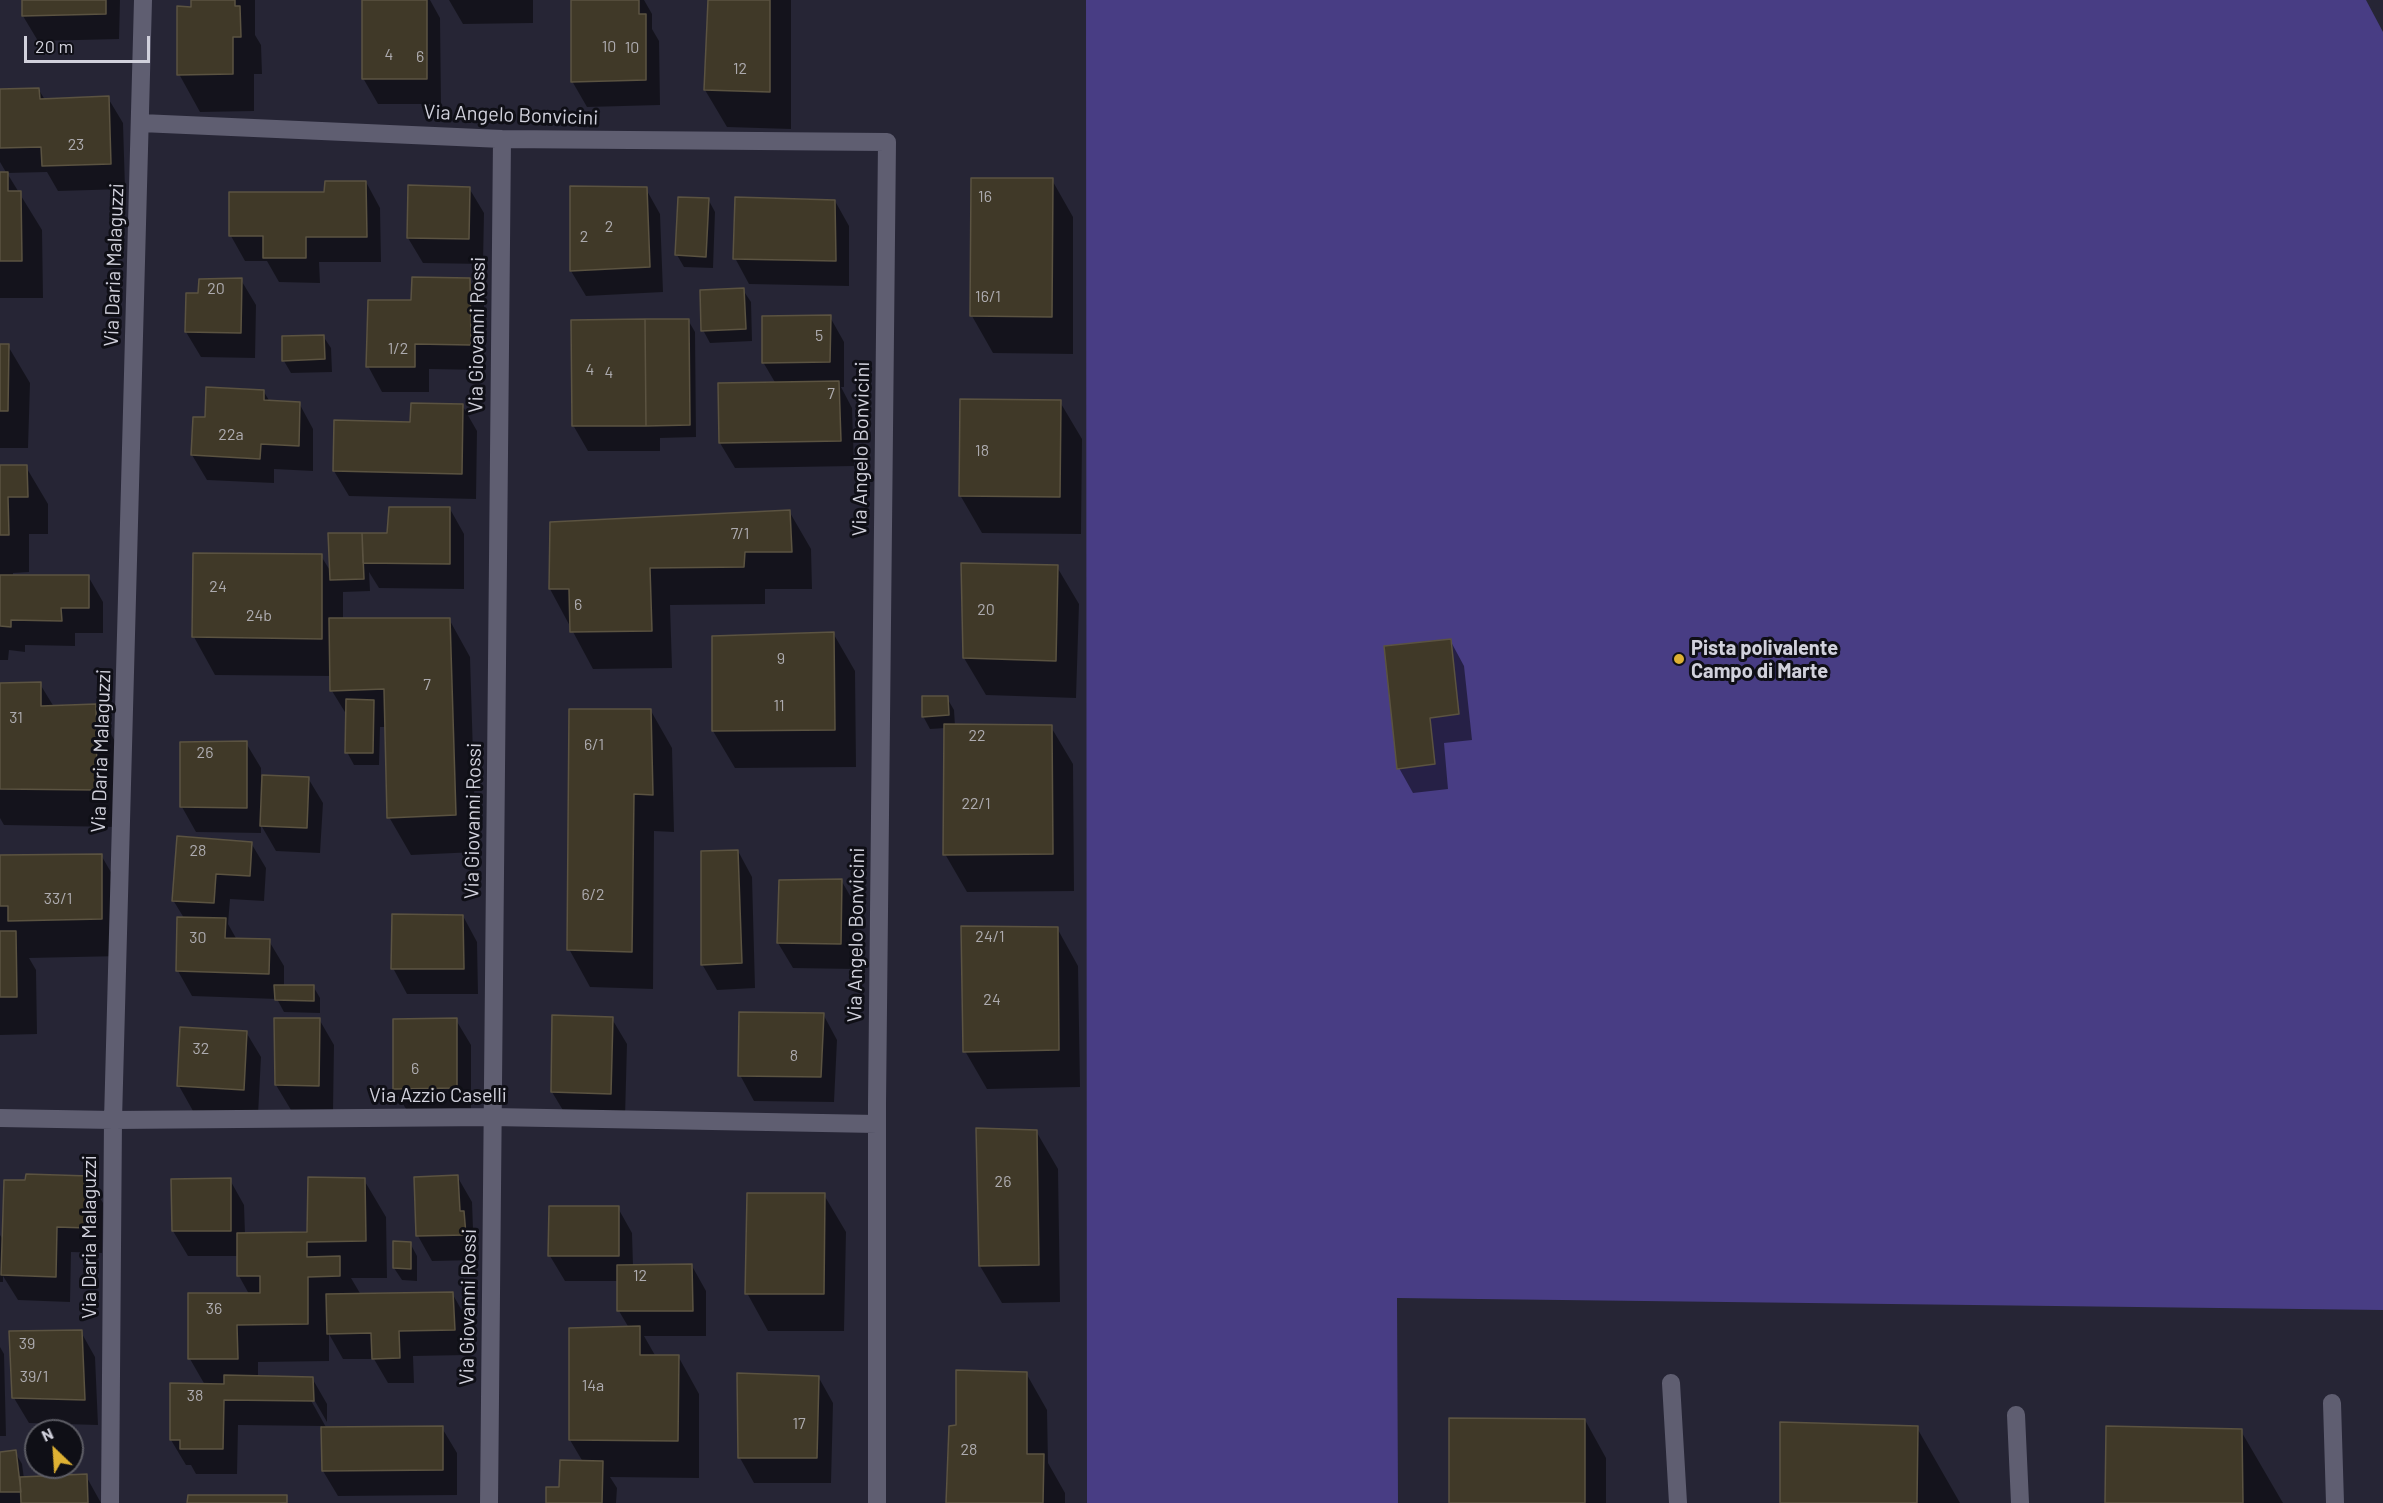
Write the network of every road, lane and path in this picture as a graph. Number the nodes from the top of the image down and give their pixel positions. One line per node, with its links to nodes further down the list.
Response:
1 (143, 0): 2 (street, Via Daria Malaguzzi)
2 (141, 123): 3 (street, Via Angelo Bonvicini); 6 (street, Via Daria Malaguzzi)
3 (502, 138): 4 (street, Via Giovanni Rossi); 7 (street, Via Angelo Bonvicini)
4 (492, 1117): 6 (street, Via Azzio Caselli); 7 (street, Via Azzio Caselli); 12 (street, Via Giovanni Rossi)
5 (0, 1118): 6 (street, Via Azzio Caselli)
6 (113, 1120): 11 (street, Via Daria Malaguzzi)
7 (877, 1124): 13 (street, Via Angelo Bonvicini)
8 (1671, 1383): 14 (street)
9 (2332, 1403): 16 (street)
10 (2016, 1415): 15 (street)
11 (110, 1503)
12 (489, 1503)
13 (877, 1503)
14 (1678, 1503)
15 (2020, 1503)
16 (2335, 1503)

